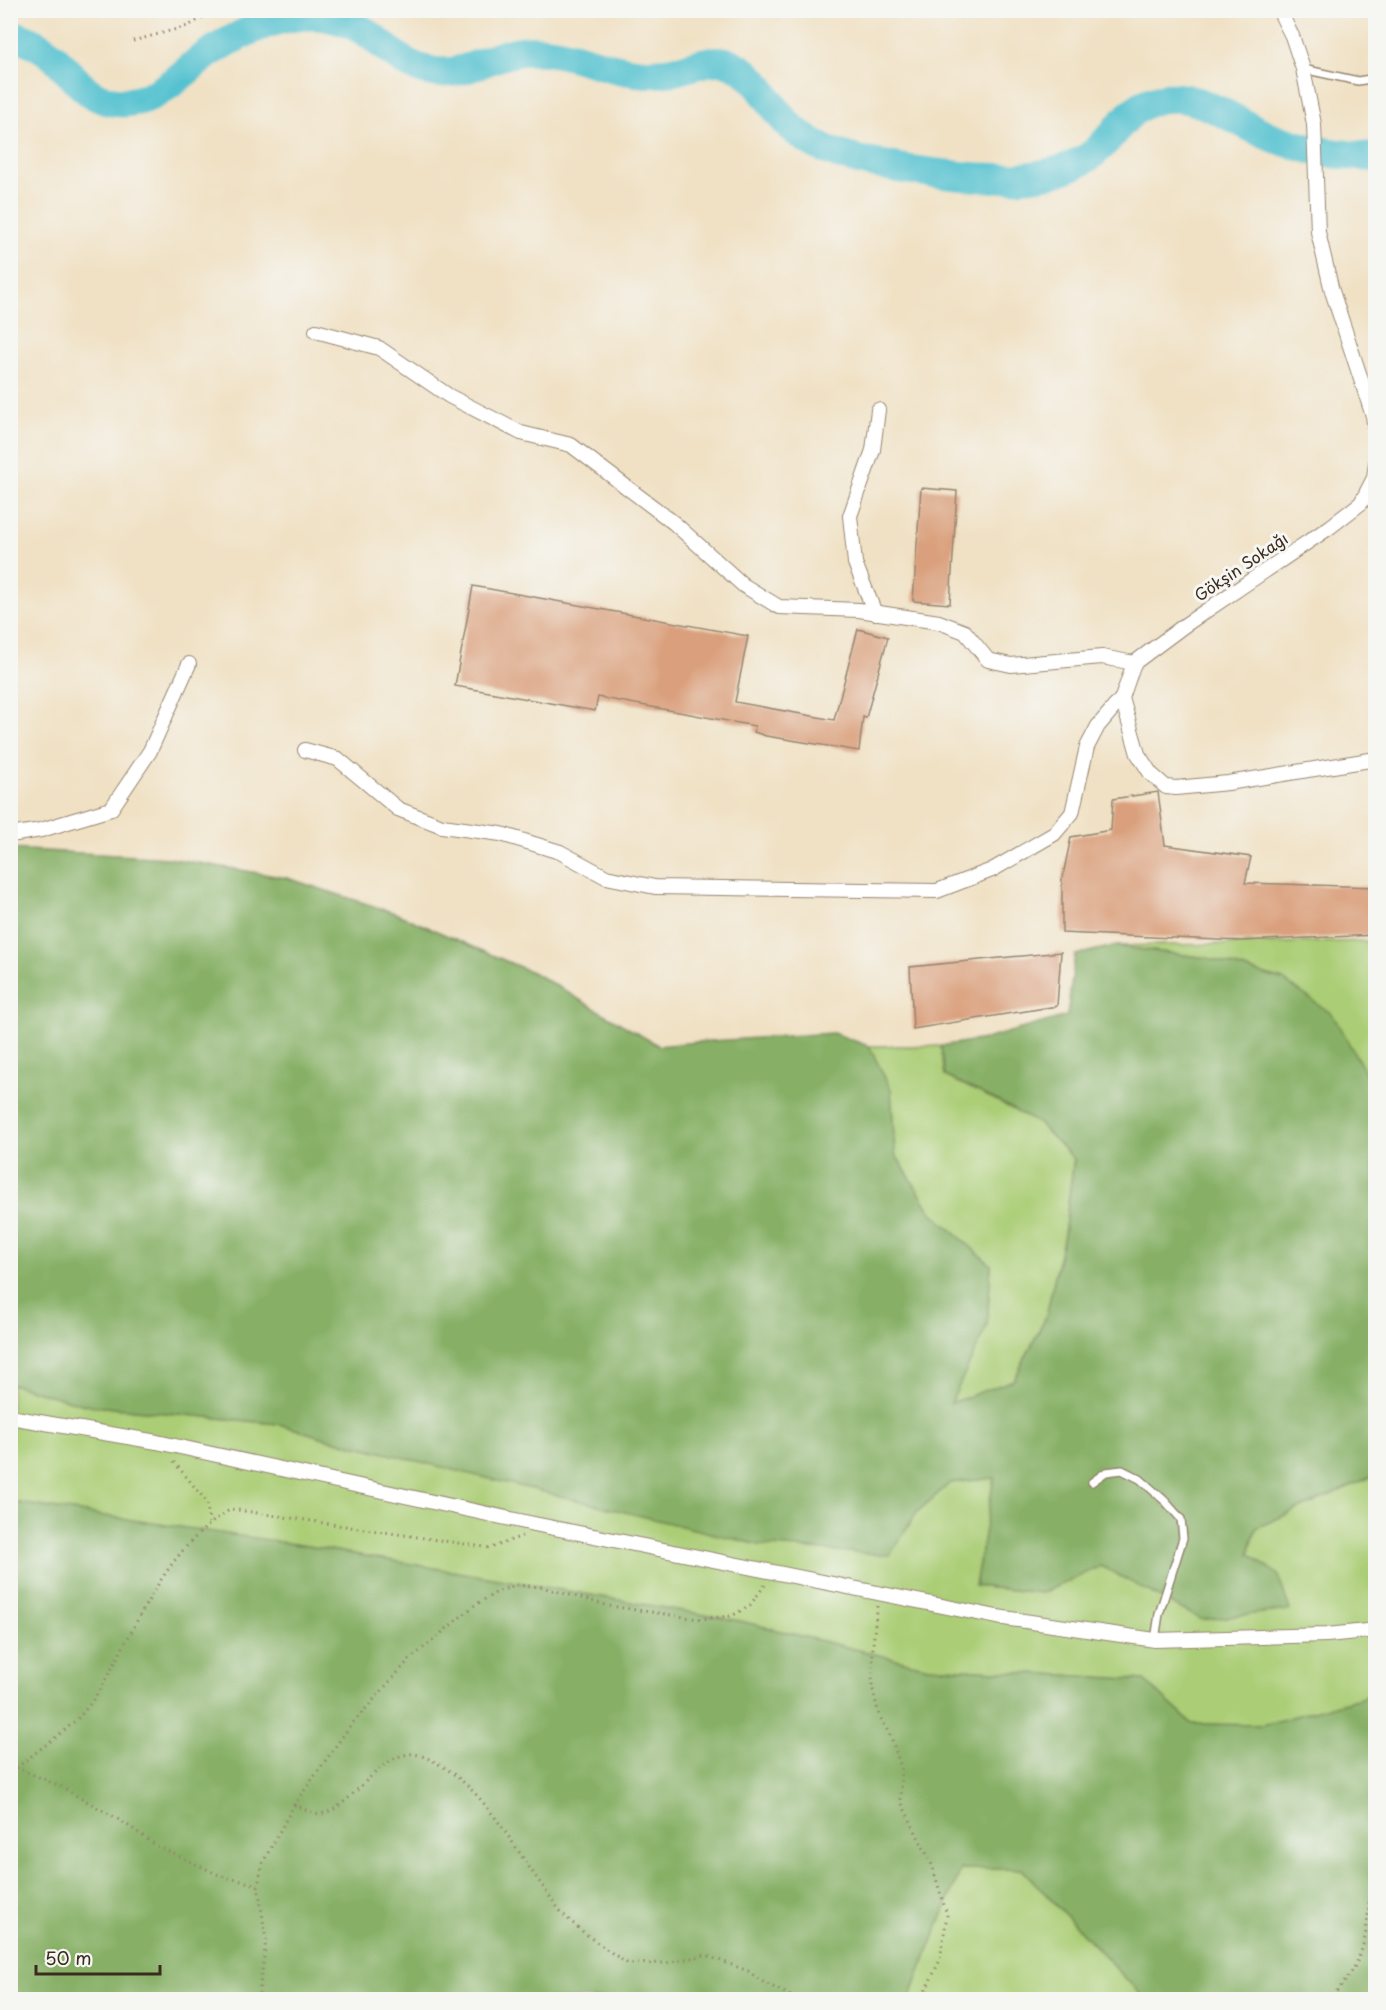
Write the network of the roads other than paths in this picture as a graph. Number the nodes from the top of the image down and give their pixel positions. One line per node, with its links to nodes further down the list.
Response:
1 (1279, 10): 2 (street)
2 (1304, 69): 3 (lane); 6 (street)
3 (1376, 78)
4 (316, 331): 8 (street)
5 (878, 410): 8 (street)
6 (1376, 436)
7 (1376, 463): 10 (street, Gökşin Sokağı)
8 (875, 613): 10 (street)
9 (189, 663): 14 (street)
10 (1134, 663): 11 (street)
11 (1122, 698): 12 (street); 13 (street)
12 (305, 750)
13 (1376, 759)
14 (10, 835)
15 (10, 1417): 18 (street)
16 (1092, 1482): 18 (lane)
17 (1376, 1630): 18 (street)
18 (1155, 1640)

